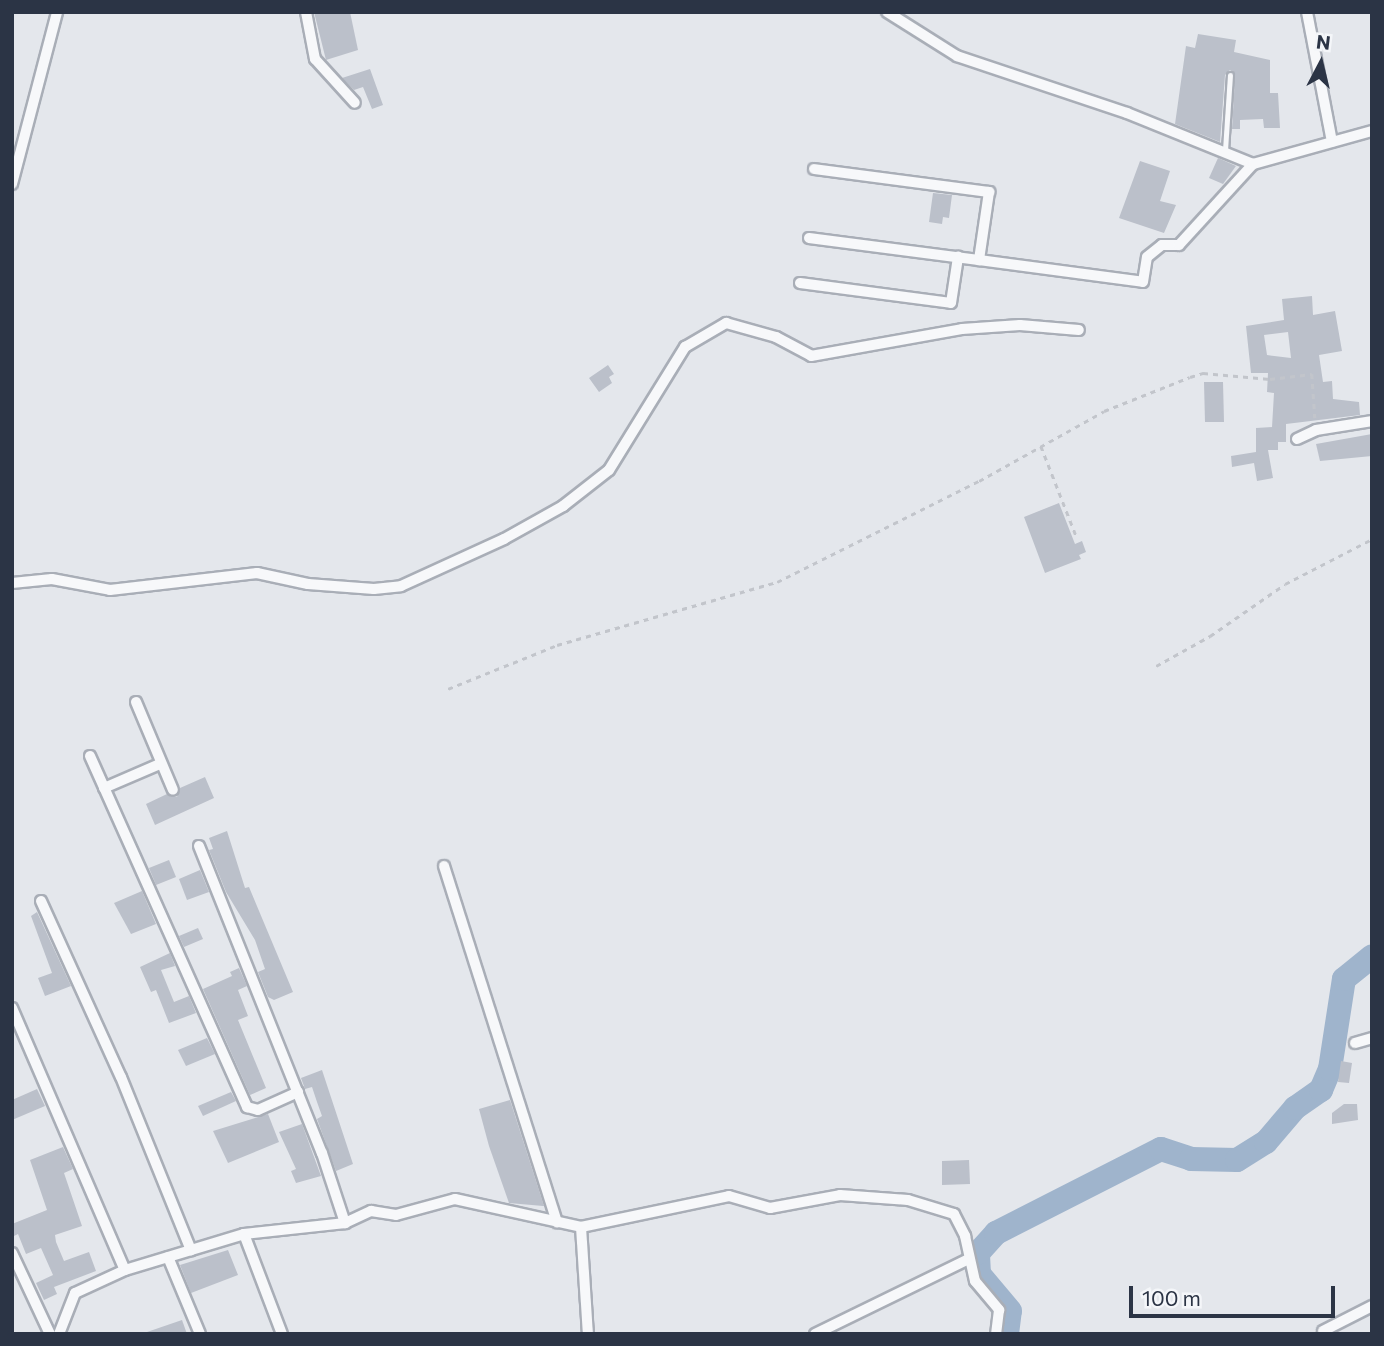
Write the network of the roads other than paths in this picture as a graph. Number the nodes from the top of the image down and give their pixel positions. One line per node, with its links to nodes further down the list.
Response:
1 (57, 12): 12 (street)
2 (306, 12): 6 (street)
3 (887, 12): 9 (street)
4 (1307, 12): 8 (street)
5 (1230, 75): 9 (lane)
6 (355, 103)
7 (1372, 131): 8 (street)
8 (1332, 142): 10 (street)
9 (1225, 149): 10 (street)
10 (1253, 164): 15 (street)
11 (814, 169): 15 (street)
12 (12, 184)
13 (809, 238): 14 (street)
14 (958, 257): 15 (street); 16 (street)
15 (979, 260)
16 (800, 283)
17 (1079, 330): 20 (street)
18 (1372, 421): 19 (street)
19 (1297, 439)
20 (12, 583)
21 (136, 702): 23 (street)
22 (90, 756): 24 (street)
23 (160, 764): 24 (street); 25 (street)
24 (104, 788): 33 (street)
25 (173, 790)
26 (199, 846): 33 (street)
27 (444, 866): 34 (street)
28 (41, 901): 38 (street)
29 (12, 1008): 30 (street)
30 (17, 1031): 42 (street)
31 (1372, 1038): 32 (street)
32 (1354, 1043)
33 (298, 1092): 35 (street)
34 (558, 1222): 35 (street); 36 (street)
35 (345, 1223): 37 (street)
36 (581, 1227): 41 (street); 49 (street)
37 (244, 1234): 38 (street); 48 (street)
38 (191, 1250): 40 (street)
39 (12, 1254): 45 (street)
40 (168, 1257): 42 (street); 47 (street)
41 (969, 1259): 50 (street); 51 (street)
42 (125, 1270): 46 (street)
43 (1372, 1306): 44 (street)
44 (1323, 1331)
45 (50, 1334)
46 (59, 1334)
47 (200, 1334)
48 (282, 1334)
49 (588, 1334)
50 (815, 1334)
51 (996, 1334)

